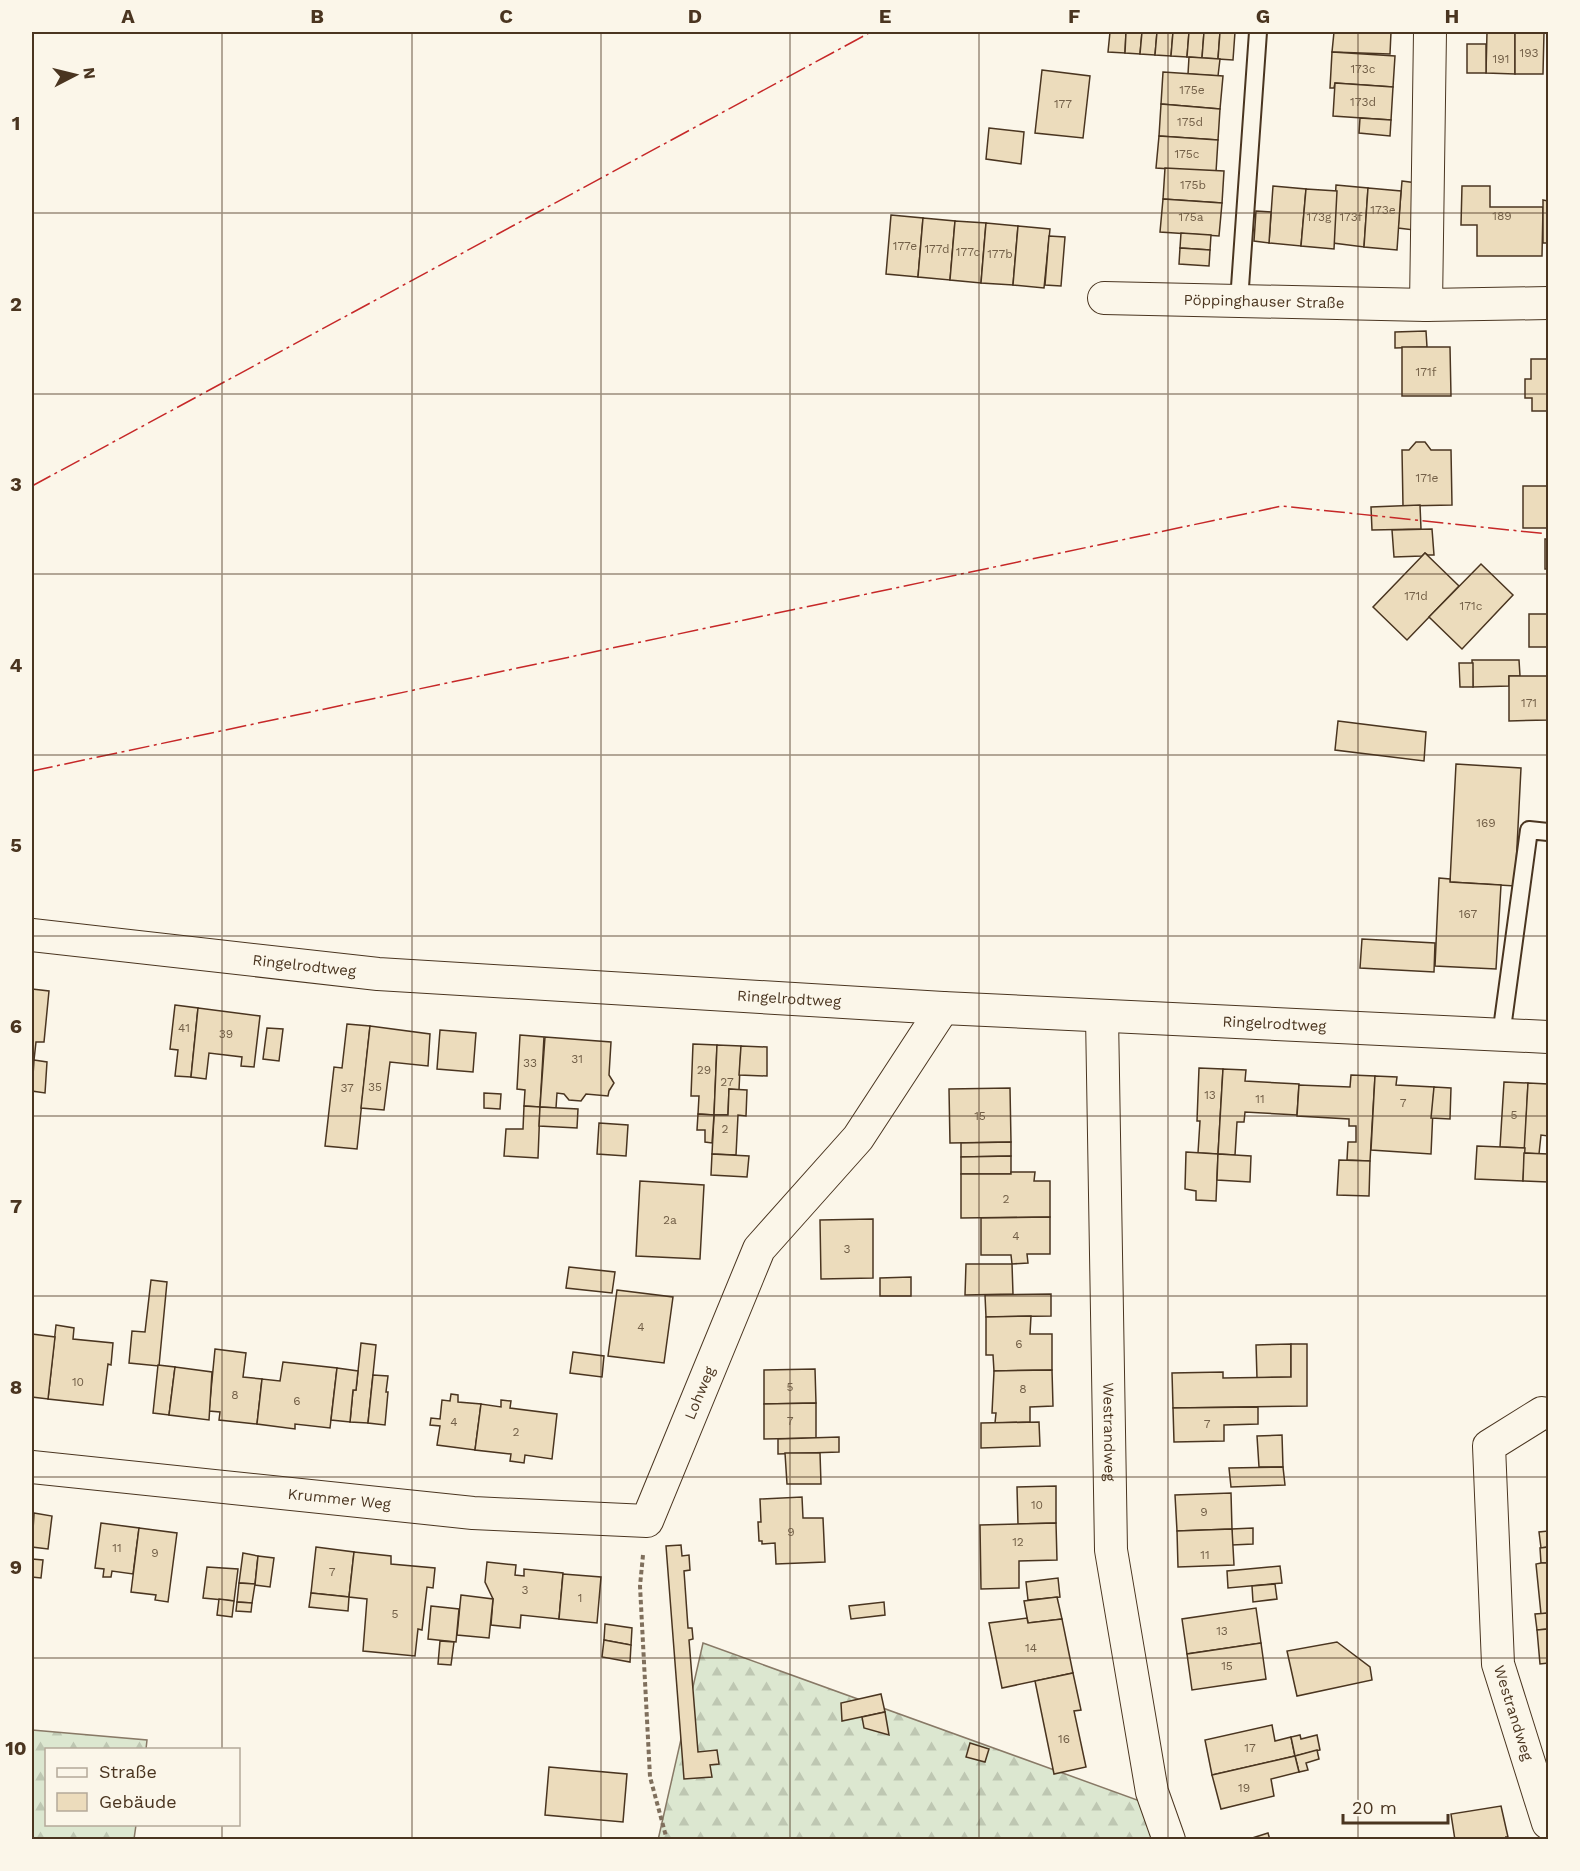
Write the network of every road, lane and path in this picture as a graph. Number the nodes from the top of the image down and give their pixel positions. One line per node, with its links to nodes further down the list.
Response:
1 (1258, 32): 4 (lane)
2 (1430, 32): 6 (street)
3 (1104, 298): 4 (street, Pöppinghauser Straße)
4 (1239, 301): 6 (street, Pöppinghauser Straße)
5 (1548, 303): 6 (street, Pöppinghauser Straße)
6 (1426, 305)
7 (1548, 832): 11 (lane)
8 (32, 935): 9 (street, Ringelrodtweg)
9 (943, 1008): 10 (street, Ringelrodtweg); 15 (street, Lohweg)
10 (1102, 1016): 11 (street, Ringelrodtweg); 18 (street, Westrandweg)
11 (1501, 1036): 12 (street, Ringelrodtweg)
12 (1548, 1037)
13 (1545, 1411): 16 (street, Westrandweg)
14 (32, 1467): 15 (street, Krummer Weg)
15 (647, 1521): 17 (path)
16 (1548, 1823)
17 (667, 1839)
18 (1169, 1839)

